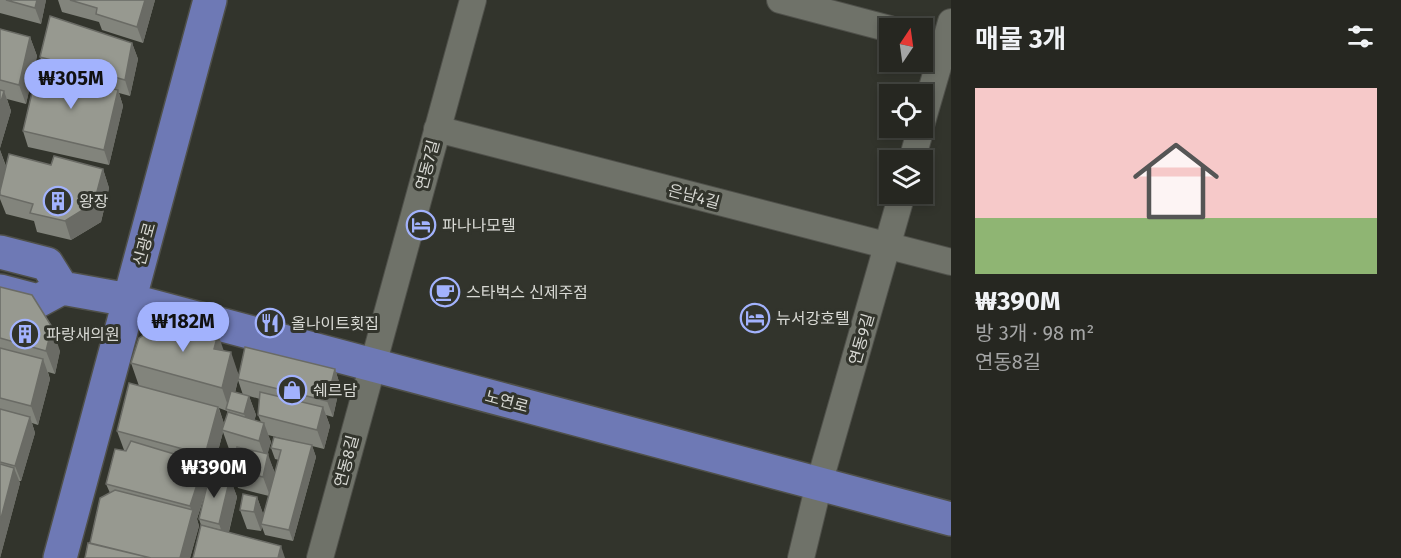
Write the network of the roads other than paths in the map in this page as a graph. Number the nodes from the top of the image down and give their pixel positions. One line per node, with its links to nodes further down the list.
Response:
1 (210, 0): 14 (main road, 신광로)
2 (472, 0): 7 (street, 연동7길)
3 (780, 0): 4 (street)
4 (879, 26)
5 (942, 37): 6 (street)
6 (931, 84)
7 (437, 129): 9 (street, 은남4길); 15 (street, 연동7길)
8 (899, 204): 9 (street, 연동9길)
9 (887, 246): 11 (street, 은남4길); 16 (street, 연동9길)
10 (0, 252): 12 (main road)
11 (951, 262)
12 (62, 288): 13 (main road); 14 (main road, 노연로)
13 (0, 291)
14 (129, 300): 15 (main road, 노연로); 18 (main road, 신광로)
15 (372, 364): 16 (main road, 노연로); 19 (street, 연동8길)
16 (819, 484): 17 (main road, 노연로); 20 (street, 연동9길)
17 (951, 519)
18 (60, 558)
19 (320, 558)
20 (801, 558)

